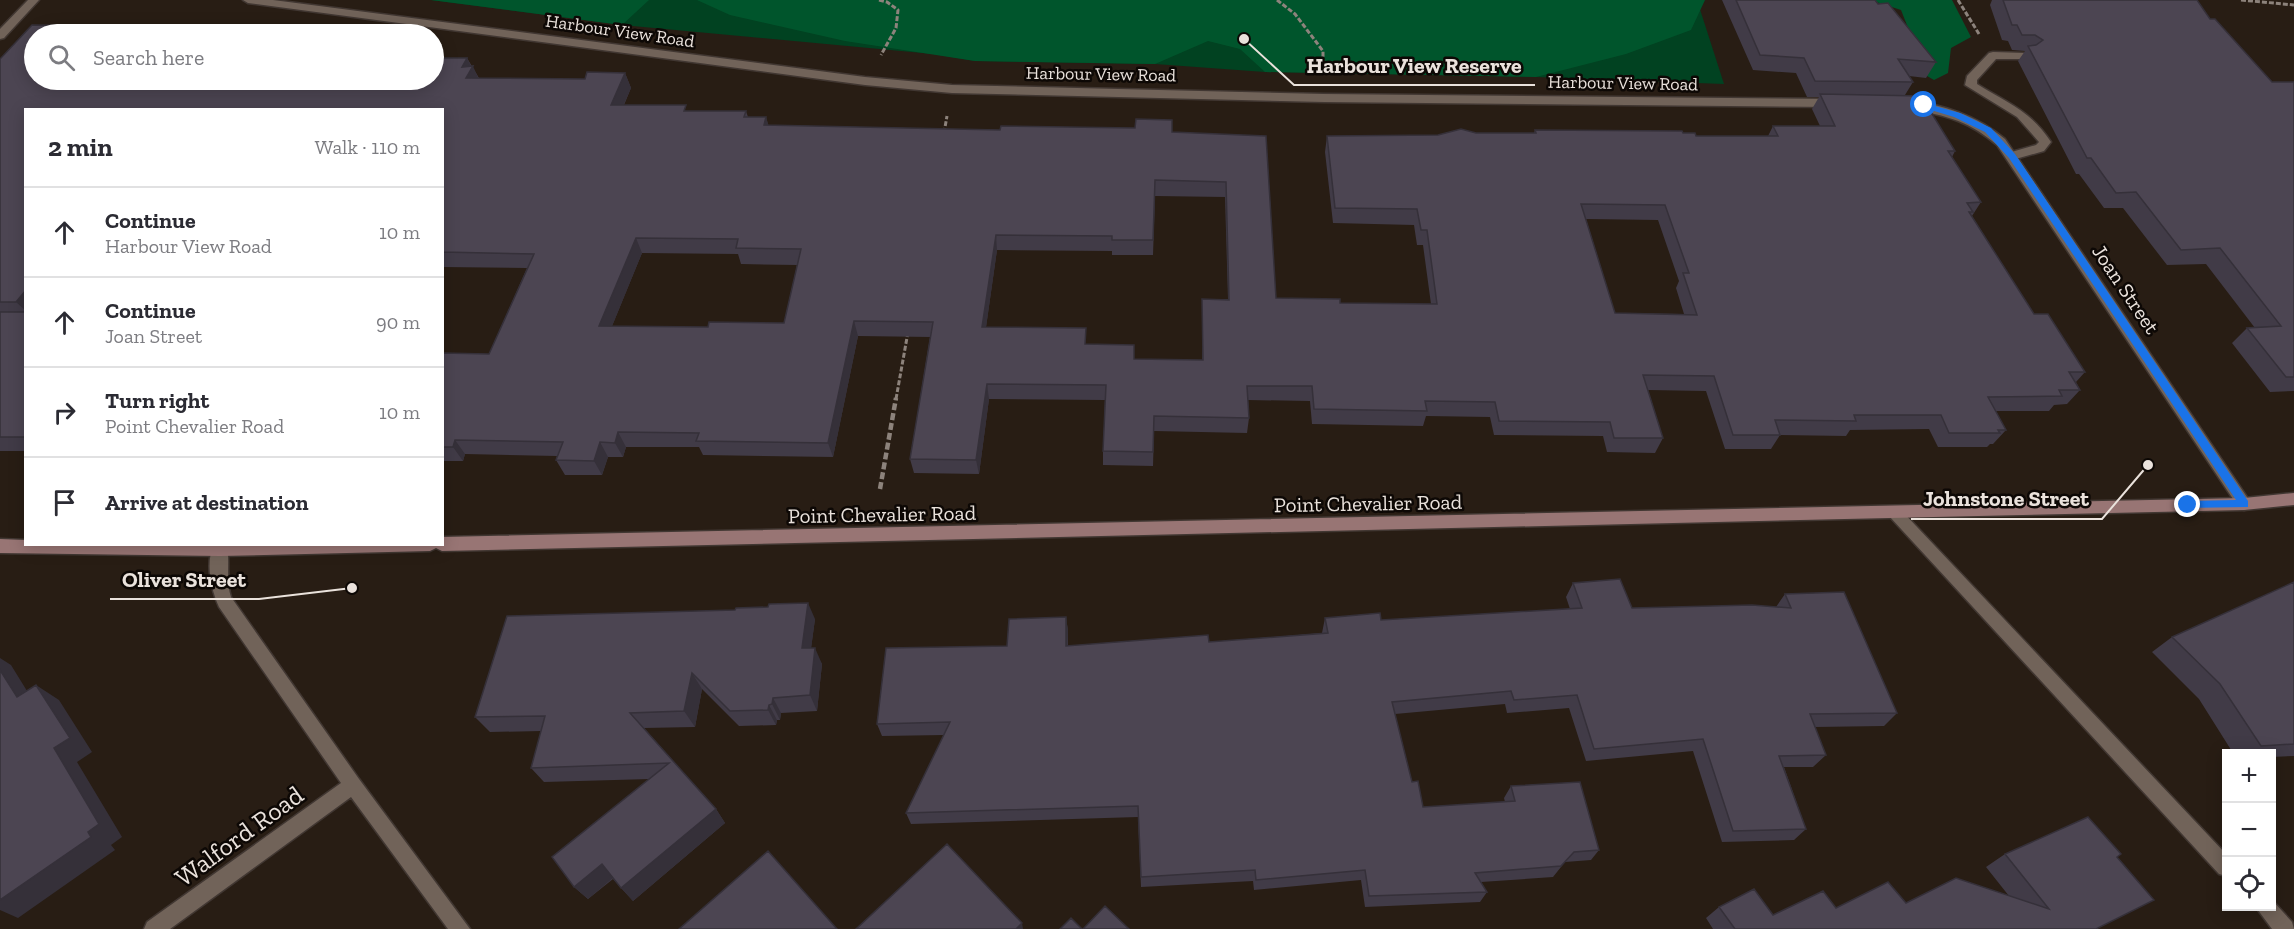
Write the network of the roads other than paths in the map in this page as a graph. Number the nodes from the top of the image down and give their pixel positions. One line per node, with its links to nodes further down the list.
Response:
1 (34, 0): 5 (street)
2 (248, 0): 3 (street, Harbour View Road)
3 (431, 24)
4 (444, 26): 7 (street, Harbour View Road)
5 (0, 36)
6 (2025, 56): 9 (street)
7 (1847, 103)
8 (1895, 104): 9 (street, Joan Street)
9 (2012, 156): 11 (street, Joan Street)
10 (2294, 499): 11 (main road, Point Chevalier Road)
11 (2244, 504): 12 (main road, Point Chevalier Road)
12 (1895, 513): 13 (main road, Point Chevalier Road); 18 (street)
13 (444, 544)
14 (0, 546): 16 (main road)
15 (346, 546): 16 (main road)
16 (220, 549): 17 (street)
17 (353, 785): 20 (street, Walford Road); 21 (street)
18 (2222, 863)
19 (2269, 911): 22 (street)
20 (154, 929)
21 (460, 929)
22 (2285, 929)

